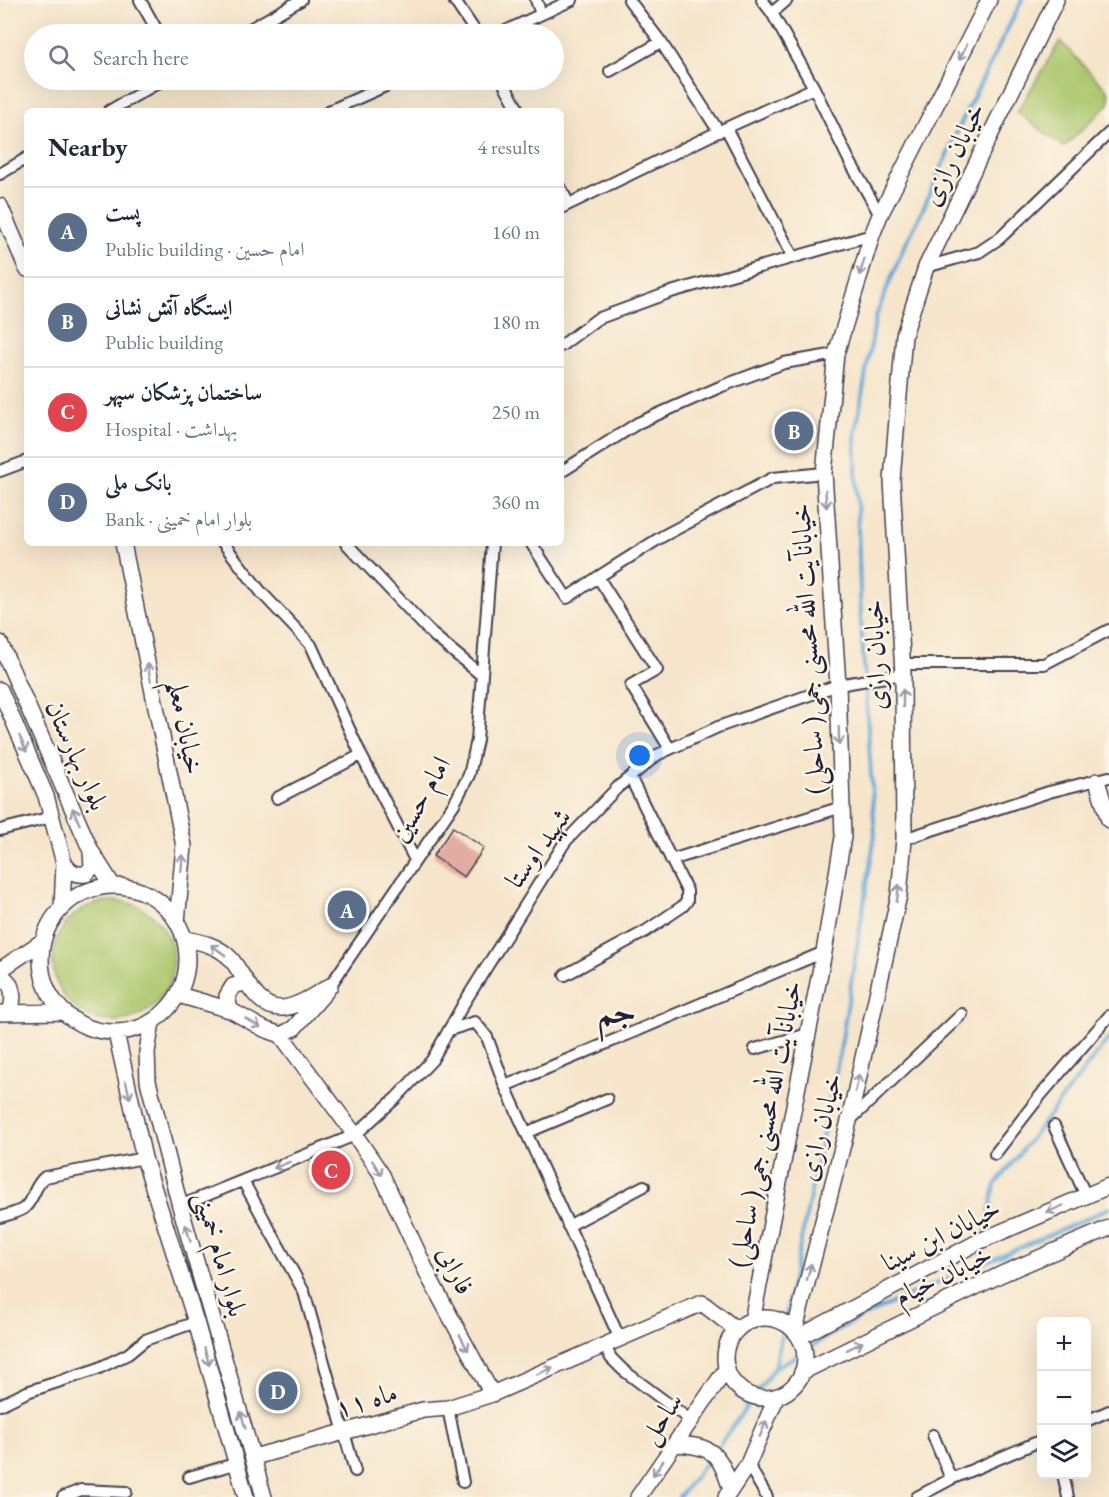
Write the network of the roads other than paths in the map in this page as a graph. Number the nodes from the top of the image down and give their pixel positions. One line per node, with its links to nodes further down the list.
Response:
1 (140, 0): 13 (street)
2 (301, 0): 14 (street)
3 (454, 0): 15 (street)
4 (537, 0): 12 (street)
5 (572, 0): 12 (street)
6 (628, 0): 17 (street)
7 (762, 0): 11 (street)
8 (787, 0): 11 (street)
9 (989, 0): 32 (main road, خیابانآیت الله محسنی جمی( ساحلی), one-way to 32)
10 (1056, 0): 36 (main road, خیابان رازی)
11 (772, 13): 19 (street)
12 (541, 14): 16 (street)
13 (153, 24)
14 (259, 24)
15 (470, 24)
16 (520, 24)
17 (660, 42): 18 (street); 26 (street)
18 (610, 71)
19 (814, 88): 26 (street); 32 (street)
20 (145, 90): 23 (street)
21 (376, 90): 24 (street)
22 (507, 90): 25 (street)
23 (113, 108)
24 (336, 108)
25 (517, 108)
26 (723, 130): 31 (street); 34 (street)
27 (1109, 133): 36 (street)
28 (24, 160): 29 (street)
29 (0, 174)
30 (0, 206): 35 (main road)
31 (565, 206)
32 (880, 215): 33 (main road, خیابانآیت الله محسنی جمی( ساحلی))
33 (872, 235): 34 (street); 38 (main road, خیابانآیت الله محسنی جمی( ساحلی), one-way to 38)
34 (793, 257): 37 (street)
35 (24, 262)
36 (926, 267): 51 (main road, خیابان رازی)
37 (564, 344)
38 (836, 354): 40 (street); 42 (main road, خیابانآیت الله محسنی جمی( ساحلی))
39 (24, 462): 41 (street)
40 (564, 470)
41 (0, 471)
42 (824, 473): 48 (street); 53 (main road, خیابانآیت الله محسنی جمی( ساحلی), one-way to 53)
43 (124, 546): 71 (main road, خیابان معلم, one-way to 43)
44 (225, 546): 56 (street)
45 (349, 546): 52 (street)
46 (492, 546): 52 (street, امام حسین)
47 (533, 546): 48 (street)
48 (598, 577): 55 (street)
49 (1109, 630): 51 (street, شهید اوستا)
50 (0, 642): 65 (main road, بلوار بهارستان, one-way to 50)
51 (902, 669): 53 (street, شهید اوستا); 64 (main road, خیابان رازی, one-way to 51)
52 (480, 674): 66 (street, امام حسین)
53 (838, 685): 55 (street, شهید اوستا); 60 (main road, خیابانآیت الله محسنی جمی( ساحلی), one-way to 60)
54 (0, 690): 61 (main road, بلوار بهارستان, one-way to 61)
55 (670, 749): 57 (street, شهید اوستا)
56 (361, 755): 59 (street); 66 (street)
57 (630, 777): 67 (street); 87 (street, شهید اوستا)
58 (1103, 779): 62 (main road); 64 (street)
59 (277, 798)
60 (842, 807): 67 (street); 74 (main road, خیابانآیت الله محسنی جمی( ساحلی))
61 (52, 817): 63 (street); 68 (main road, بلوار بهارستان)
62 (1109, 820)
63 (0, 830)
64 (904, 839): 94 (main road, خیابان رازی, one-way to 64)
65 (91, 851): 68 (main road); 69 (main road, بلوار بهارستان)
66 (415, 860): 79 (street, امام حسین)
67 (671, 860): 77 (street)
68 (64, 863): 70 (main road, بلوار بهارستان)
69 (113, 886): 70 (main road); 71 (main road)
70 (62, 908): 73 (main road)
71 (177, 922): 72 (main road)
72 (185, 939): 78 (main road, one-way to 72); 80 (main road)
73 (43, 941): 75 (main road); 82 (main road)
74 (824, 952): 89 (main road, خیابانآیت الله محسنی جمی( ساحلی)); 92 (street)
75 (0, 970)
76 (0, 975): 83 (main road)
77 (565, 975)
78 (245, 983): 79 (main road); 81 (main road)
79 (330, 986): 90 (main road, امام حسین)
80 (179, 995): 81 (main road); 86 (main road)
81 (230, 1010): 90 (main road, one-way to 90)
82 (63, 1012): 83 (main road); 88 (main road)
83 (5, 1013)
84 (962, 1014): 94 (street)
85 (1109, 1016): 98 (street)
86 (152, 1022): 88 (main road); 104 (main road, بلوار امام خمینی)
87 (449, 1030): 92 (street); 97 (street, شهید اوستا)
88 (116, 1033): 99 (main road, بلوار امام خمینی, one-way to 99)
89 (808, 1034): 91 (street); 108 (main road, خیابانآیت الله محسنی جمی( ساحلی))
90 (281, 1035): 97 (main road, فارابی)
91 (754, 1049)
92 (505, 1086): 96 (street)
93 (607, 1099): 96 (street)
94 (849, 1121): 111 (main road, خیابان رازی, one-way to 94)
95 (1054, 1126): 103 (street)
96 (526, 1133): 106 (street)
97 (356, 1135): 100 (street, one-way to 100); 116 (main road, فارابی, one-way to 116)
98 (995, 1154)
99 (144, 1158): 105 (street); 109 (main road, بلوار امام خمینی)
100 (243, 1181): 104 (street); 123 (street)
101 (644, 1186): 106 (street)
102 (1109, 1186): 103 (main road, خیابان ابن سینا)
103 (1086, 1196): 111 (main road, خیابان ابن سینا, one-way to 111)
104 (180, 1206): 127 (main road, بلوار امام خمینی, one-way to 104)
105 (0, 1217)
106 (568, 1226): 112 (street)
107 (1109, 1228): 115 (main road, خیابان خیام, one-way to 107)
108 (752, 1321): 110 (main road); 111 (main road)
109 (196, 1322): 118 (street); 128 (main road, بلوار امام خمینی, one-way to 128)
110 (737, 1330): 112 (main road); 114 (main road)
111 (797, 1333): 115 (main road)
112 (619, 1337): 113 (main road)
113 (604, 1344): 116 (main road, one-way to 113); 122 (street)
114 (727, 1368): 117 (main road); 122 (main road, ساحل)
115 (803, 1368): 117 (main road)
116 (492, 1394): 119 (main road, ماه ۱۱)
117 (777, 1396): 129 (main road, one-way to 117)
118 (0, 1405)
119 (448, 1408): 123 (main road, ماه ۱۱); 134 (street)
120 (1109, 1411): 121 (street)
121 (1091, 1419)
122 (690, 1420): 126 (main road, ساحل)
123 (345, 1432): 127 (main road, ماه ۱۱); 130 (street)
124 (933, 1435): 132 (street)
125 (1037, 1442): 132 (street)
126 (675, 1444): 136 (main road); 140 (main road, ساحل, one-way to 140)
127 (254, 1457): 139 (main road, بلوار امام خمینی)
128 (238, 1463): 131 (street); 138 (main road, بلوار امام خمینی)
129 (748, 1464): 136 (main road); 141 (street)
130 (356, 1471)
131 (189, 1477)
132 (951, 1479): 142 (street)
133 (1065, 1479): 143 (street)
134 (463, 1482)
135 (126, 1492): 137 (street)
136 (729, 1494)
137 (63, 1497)
138 (246, 1497)
139 (264, 1497)
140 (638, 1497)
141 (767, 1497)
142 (917, 1497)
143 (1068, 1497)

